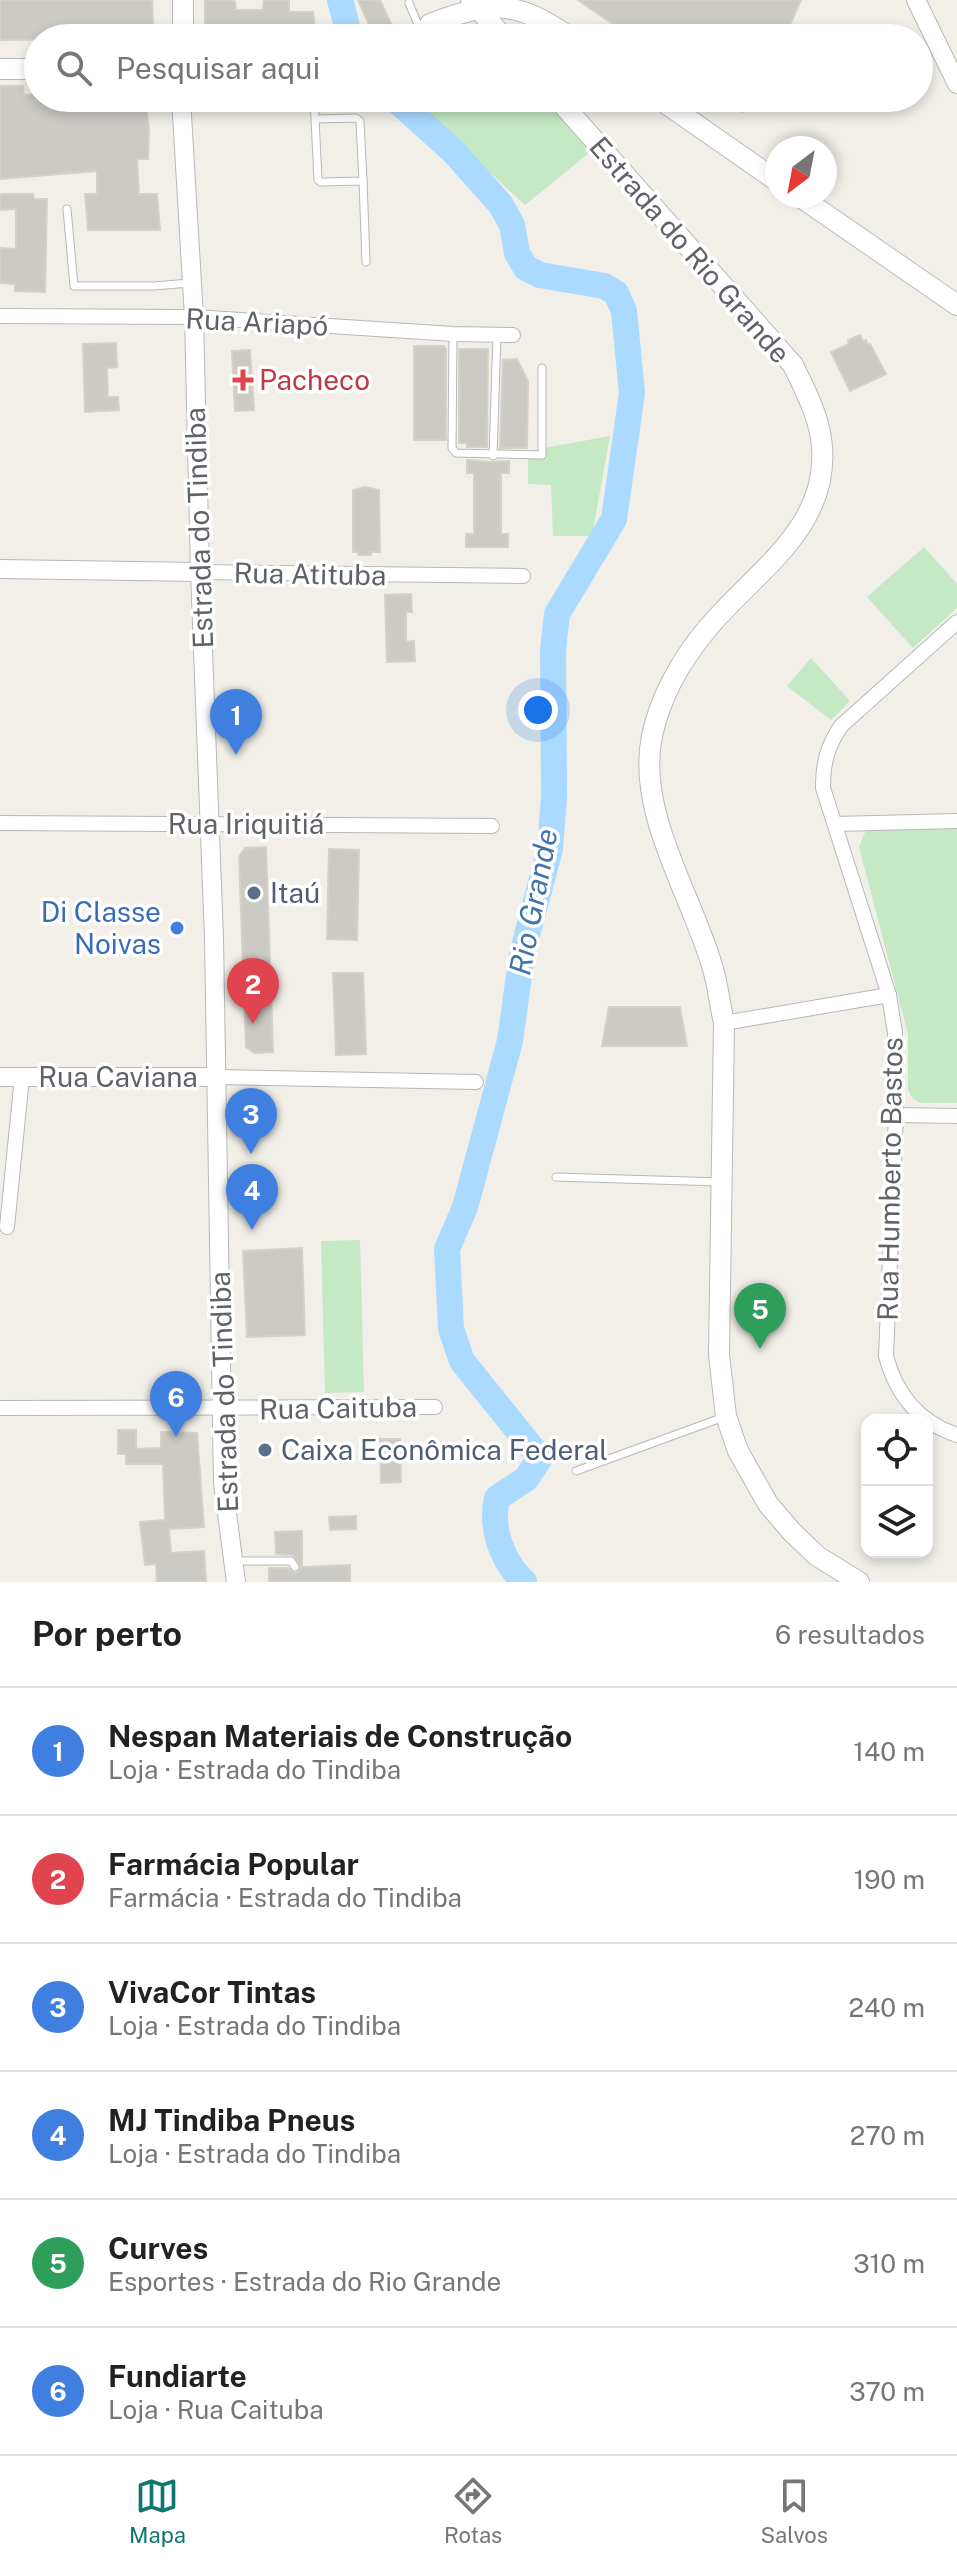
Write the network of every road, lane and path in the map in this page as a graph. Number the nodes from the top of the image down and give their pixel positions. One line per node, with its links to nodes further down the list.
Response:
1 (183, 0): 7 (main road)
2 (447, 0): 9 (main road)
3 (916, 0): 13 (street)
4 (473, 2): 6 (main road); 10 (main road); 11 (main road)
5 (409, 3): 8 (lane)
6 (522, 4): 12 (main road)
7 (183, 24)
8 (418, 24)
9 (428, 24)
10 (433, 24)
11 (492, 24)
12 (551, 24)
13 (928, 24)
14 (933, 35): 17 (street)
15 (0, 69): 16 (main road)
16 (24, 69)
17 (957, 84)
18 (182, 112): 28 (street, Estrada do Tindiba)
19 (315, 112): 22 (lane)
20 (569, 112): 47 (main road, Estrada do Rio Grande)
21 (678, 112): 23 (main road)
22 (316, 119): 24 (lane); 24 (lane)
23 (765, 173)
24 (363, 181): 27 (lane)
25 (816, 208): 29 (main road)
26 (67, 209): 28 (lane)
27 (366, 262)
28 (192, 282): 31 (street, Estrada do Tindiba)
29 (957, 305)
30 (0, 316): 31 (street, Rua Ariapó)
31 (194, 317): 32 (street, Rua Ariapó); 38 (street, Estrada do Tindiba)
32 (453, 334): 33 (street, Rua Ariapó); 36 (lane)
33 (497, 335): 34 (street, Rua Ariapó); 36 (lane)
34 (513, 335)
35 (542, 368): 36 (lane)
36 (493, 456)
37 (0, 569): 38 (street, Rua Atituba)
38 (200, 572): 39 (street, Rua Atituba); 43 (street, Estrada do Tindiba)
39 (523, 576)
40 (957, 622): 44 (street, Rua Humberto Bastos)
41 (957, 821): 44 (street)
42 (0, 823): 43 (street, Rua Iriquitiá)
43 (210, 824): 45 (street, Rua Iriquitiá); 50 (street, Estrada do Tindiba)
44 (835, 824): 46 (street, Rua Humberto Bastos)
45 (492, 826)
46 (889, 995): 47 (street); 52 (street, Rua Humberto Bastos)
47 (724, 1023): 55 (main road, Estrada do Rio Grande)
48 (0, 1077): 49 (street, Rua Caviana)
49 (22, 1077): 50 (street, Rua Caviana); 56 (street)
50 (218, 1077): 51 (street, Rua Caviana); 59 (street, Estrada do Tindiba)
51 (476, 1082)
52 (896, 1115): 53 (street); 61 (street, Rua Humberto Bastos)
53 (957, 1116)
54 (556, 1177): 55 (lane)
55 (722, 1182): 60 (main road, Estrada do Rio Grande)
56 (7, 1227)
57 (435, 1407): 59 (street, Rua Caituba)
58 (0, 1408): 59 (street, Rua Caituba)
59 (222, 1409): 63 (street, Estrada do Tindiba)
60 (726, 1416): 62 (lane); 66 (main road, Estrada do Rio Grande)
61 (957, 1435)
62 (576, 1471)
63 (233, 1561): 64 (lane); 65 (street, Estrada do Tindiba)
64 (295, 1567)
65 (236, 1582)
66 (859, 1582)

